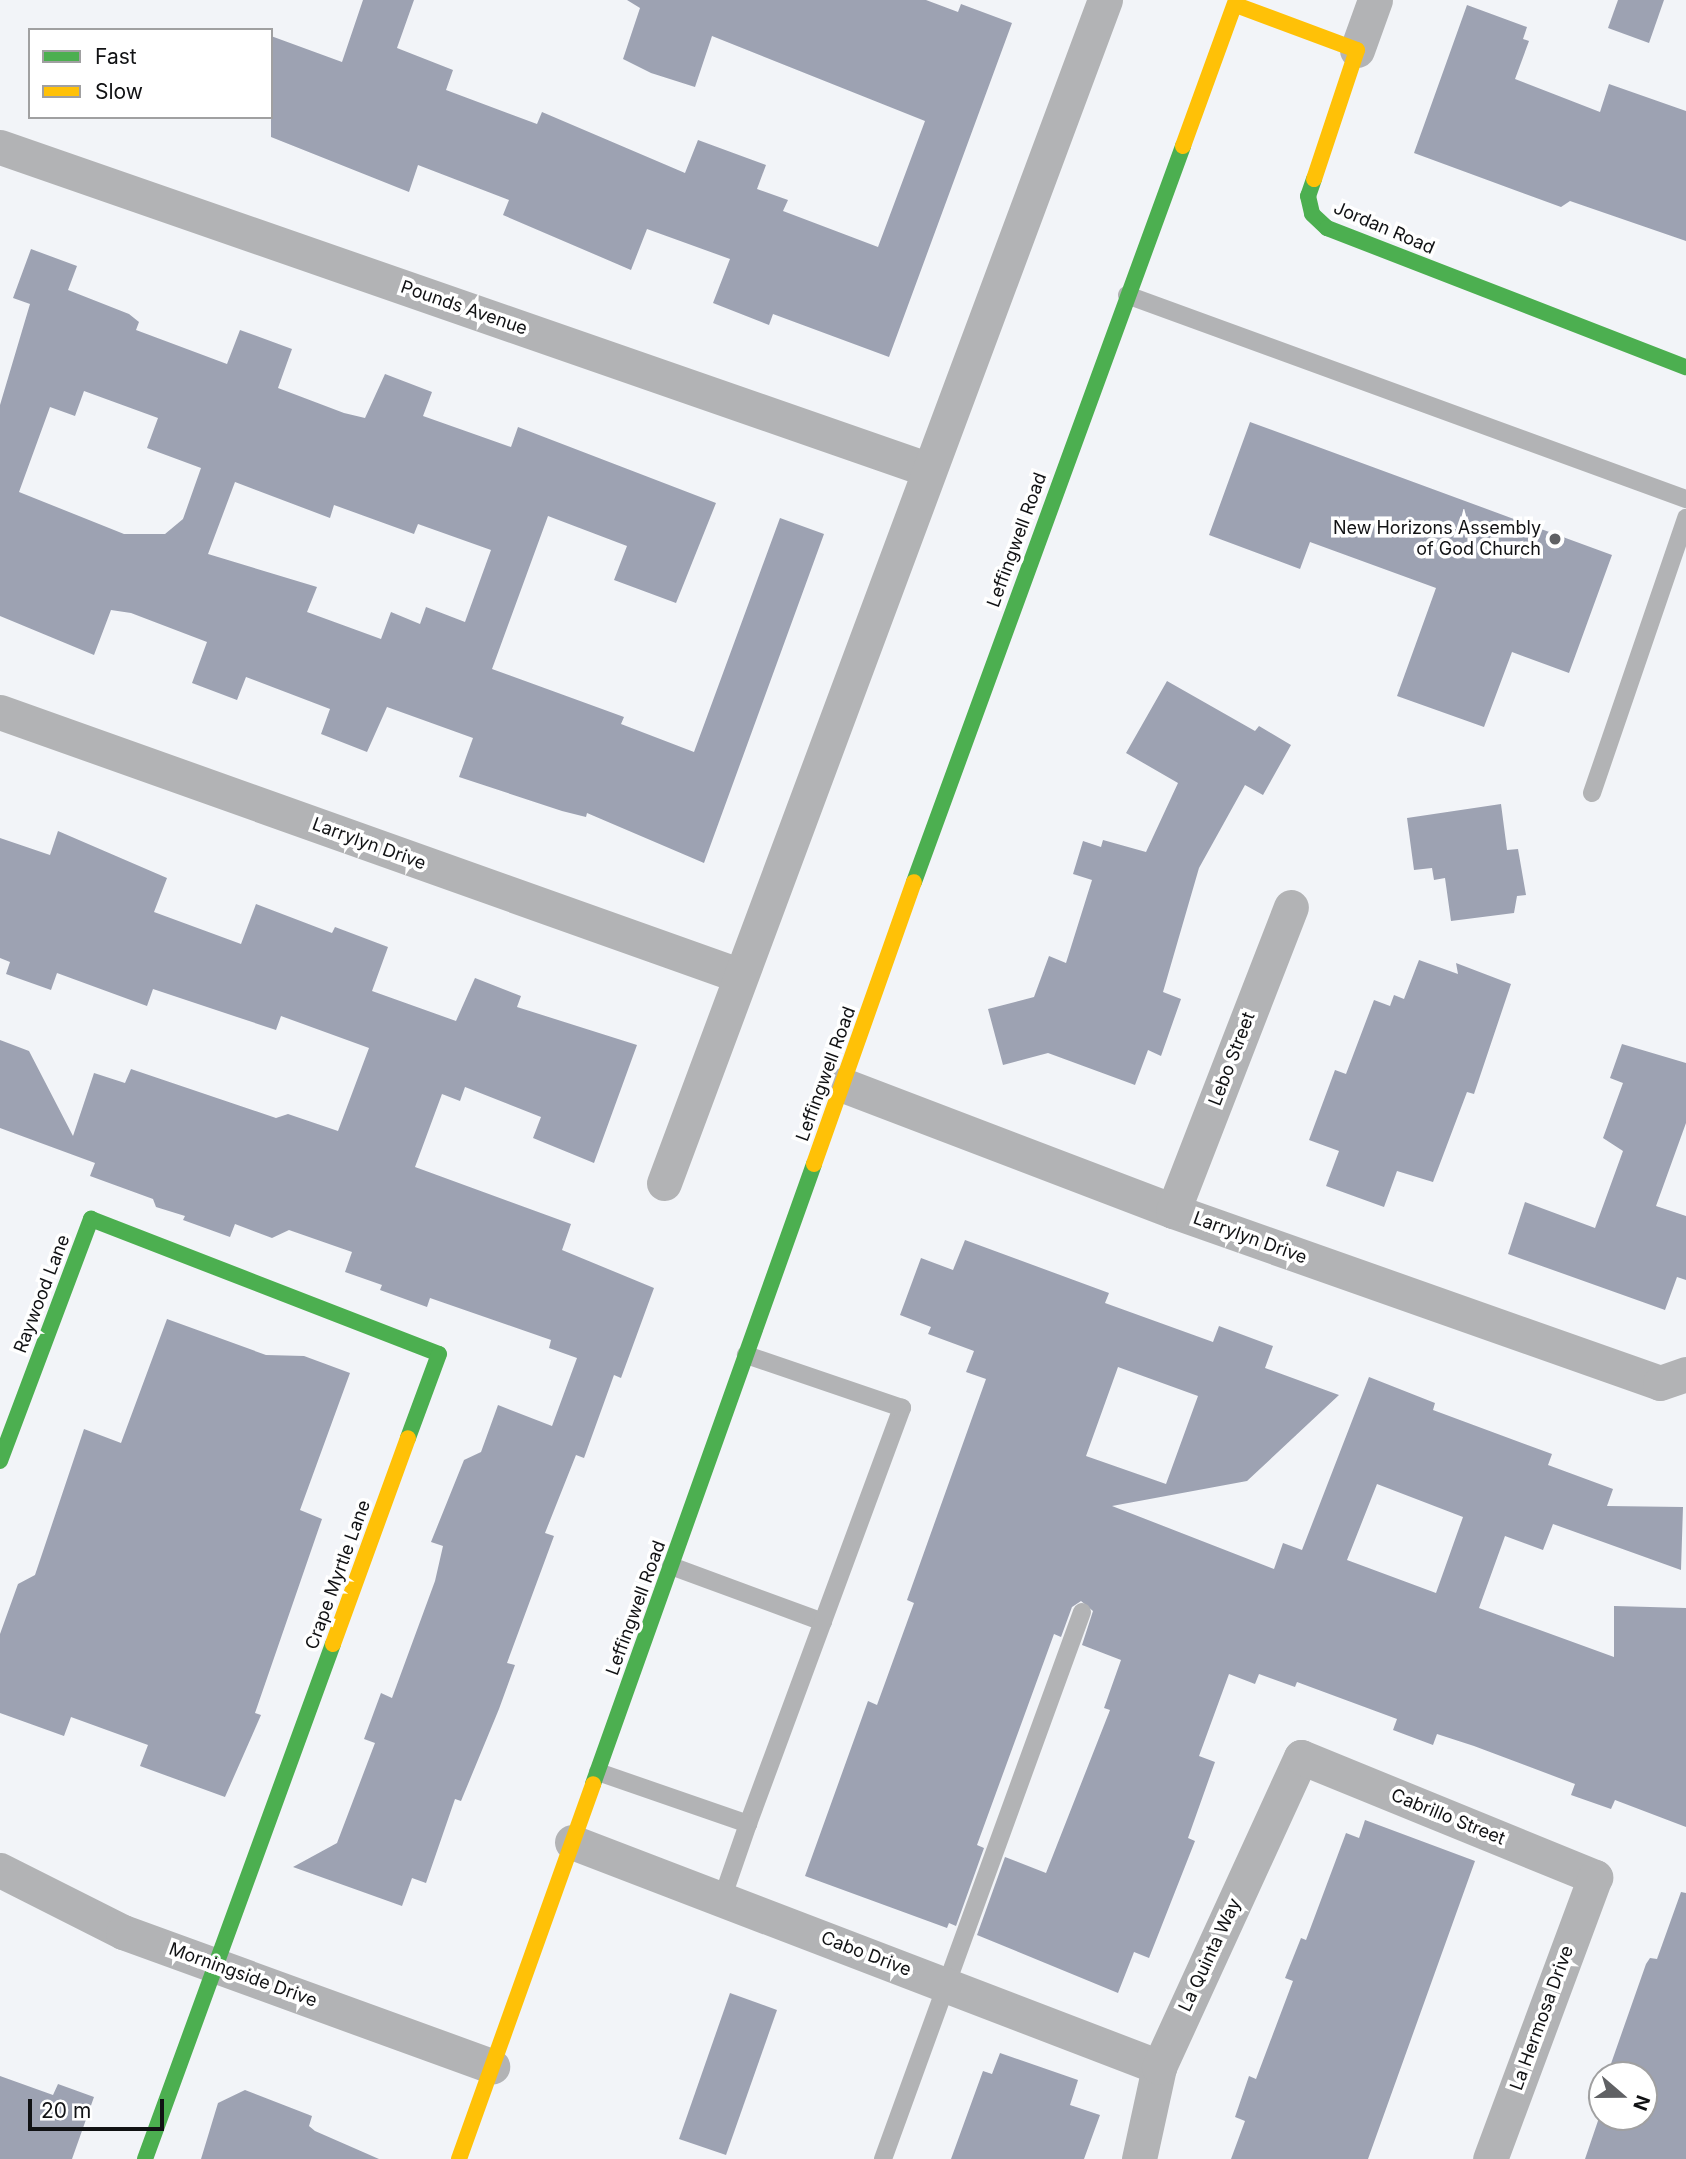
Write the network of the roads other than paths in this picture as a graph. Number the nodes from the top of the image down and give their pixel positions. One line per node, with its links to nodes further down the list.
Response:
1 (1105, 0): 8 (street)
2 (1375, 0): 4 (street)
3 (1233, 1): 4 (main road); 6 (main road, Leffingwell Road)
4 (1357, 50): 7 (main road, Jordan Road)
5 (0, 147): 8 (street, Pounds Avenue)
6 (1127, 295): 9 (lane); 15 (main road, Leffingwell Road)
7 (1686, 368)
8 (927, 469): 14 (street)
9 (1686, 499)
10 (1686, 518): 12 (lane)
11 (0, 712): 14 (street, Larrylyn Drive)
12 (1592, 793)
13 (1291, 907): 17 (street, Lebo Street)
14 (737, 975): 16 (street)
15 (843, 1085): 17 (street, Larrylyn Drive); 19 (main road, Leffingwell Road)
16 (664, 1183)
17 (1173, 1211): 20 (street, Larrylyn Drive)
18 (91, 1219): 21 (main road, Raywood Lane); 32 (main road, Crape Myrtle Lane)
19 (746, 1354): 22 (main road, Leffingwell Road); 24 (lane)
20 (1673, 1378)
21 (0, 1461)
22 (671, 1566): 24 (lane); 26 (main road, Leffingwell Road)
23 (1082, 1612): 33 (lane)
24 (823, 1622): 27 (lane)
25 (1301, 1757): 30 (street, Cabrillo Street); 35 (street, La Quinta Way)
26 (598, 1772): 27 (lane); 28 (main road, Leffingwell Road)
27 (748, 1825): 31 (lane)
28 (572, 1842): 31 (street, Cabo Drive); 34 (main road, Leffingwell Road)
29 (0, 1870): 32 (street, Morningside Drive)
30 (1595, 1877): 40 (street, La Hermosa Drive)
31 (722, 1899): 33 (street, Cabo Drive)
32 (216, 1965): 34 (street, Morningside Drive); 37 (main road, Crape Myrtle Lane)
33 (944, 1984): 35 (street, Cabo Drive); 38 (lane)
34 (492, 2066): 36 (main road, Leffingwell Road)
35 (1159, 2067): 39 (street, La Quinta Way)
36 (466, 2157)
37 (145, 2159)
38 (883, 2159)
39 (1139, 2159)
40 (1490, 2159)

